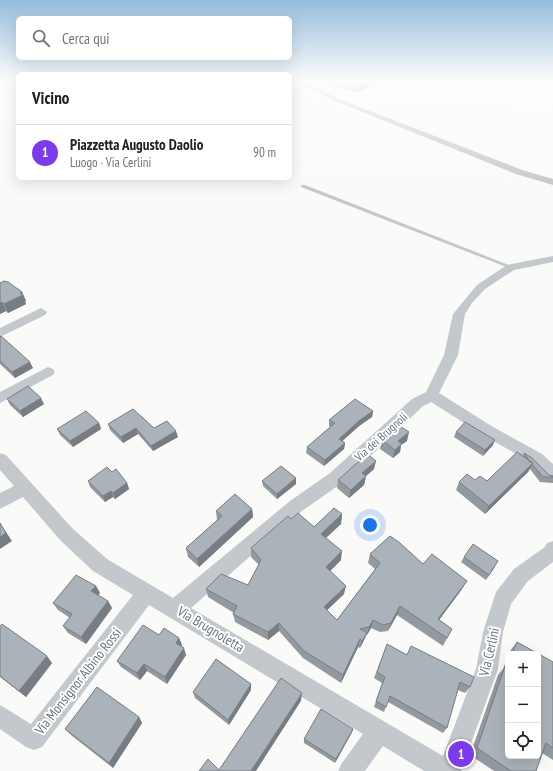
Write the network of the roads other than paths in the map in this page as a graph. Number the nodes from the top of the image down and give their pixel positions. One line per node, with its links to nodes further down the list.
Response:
1 (382, 118): 2 (street)
2 (553, 182)
3 (303, 186): 5 (lane)
4 (553, 259): 5 (street)
5 (511, 267): 9 (street)
6 (41, 312): 7 (street)
7 (0, 333)
8 (48, 372): 10 (street)
9 (431, 396): 12 (street); 17 (street, Via dei Brugnoli)
10 (0, 398)
11 (0, 459): 13 (street, Via Brugnoletta)
12 (553, 474)
13 (26, 487): 14 (street); 16 (street, Via Brugnoletta)
14 (0, 502)
15 (553, 549): 22 (street, Via Cerlini)
16 (147, 592): 17 (street, Via Brugnoletta); 18 (street, Via Monsignor Albino Rossi)
17 (176, 608): 19 (street, Via Brugnoletta)
18 (0, 716)
19 (379, 732): 20 (street); 21 (street, Via Brugnoletta)
20 (350, 771)
21 (446, 771)
22 (449, 771)

